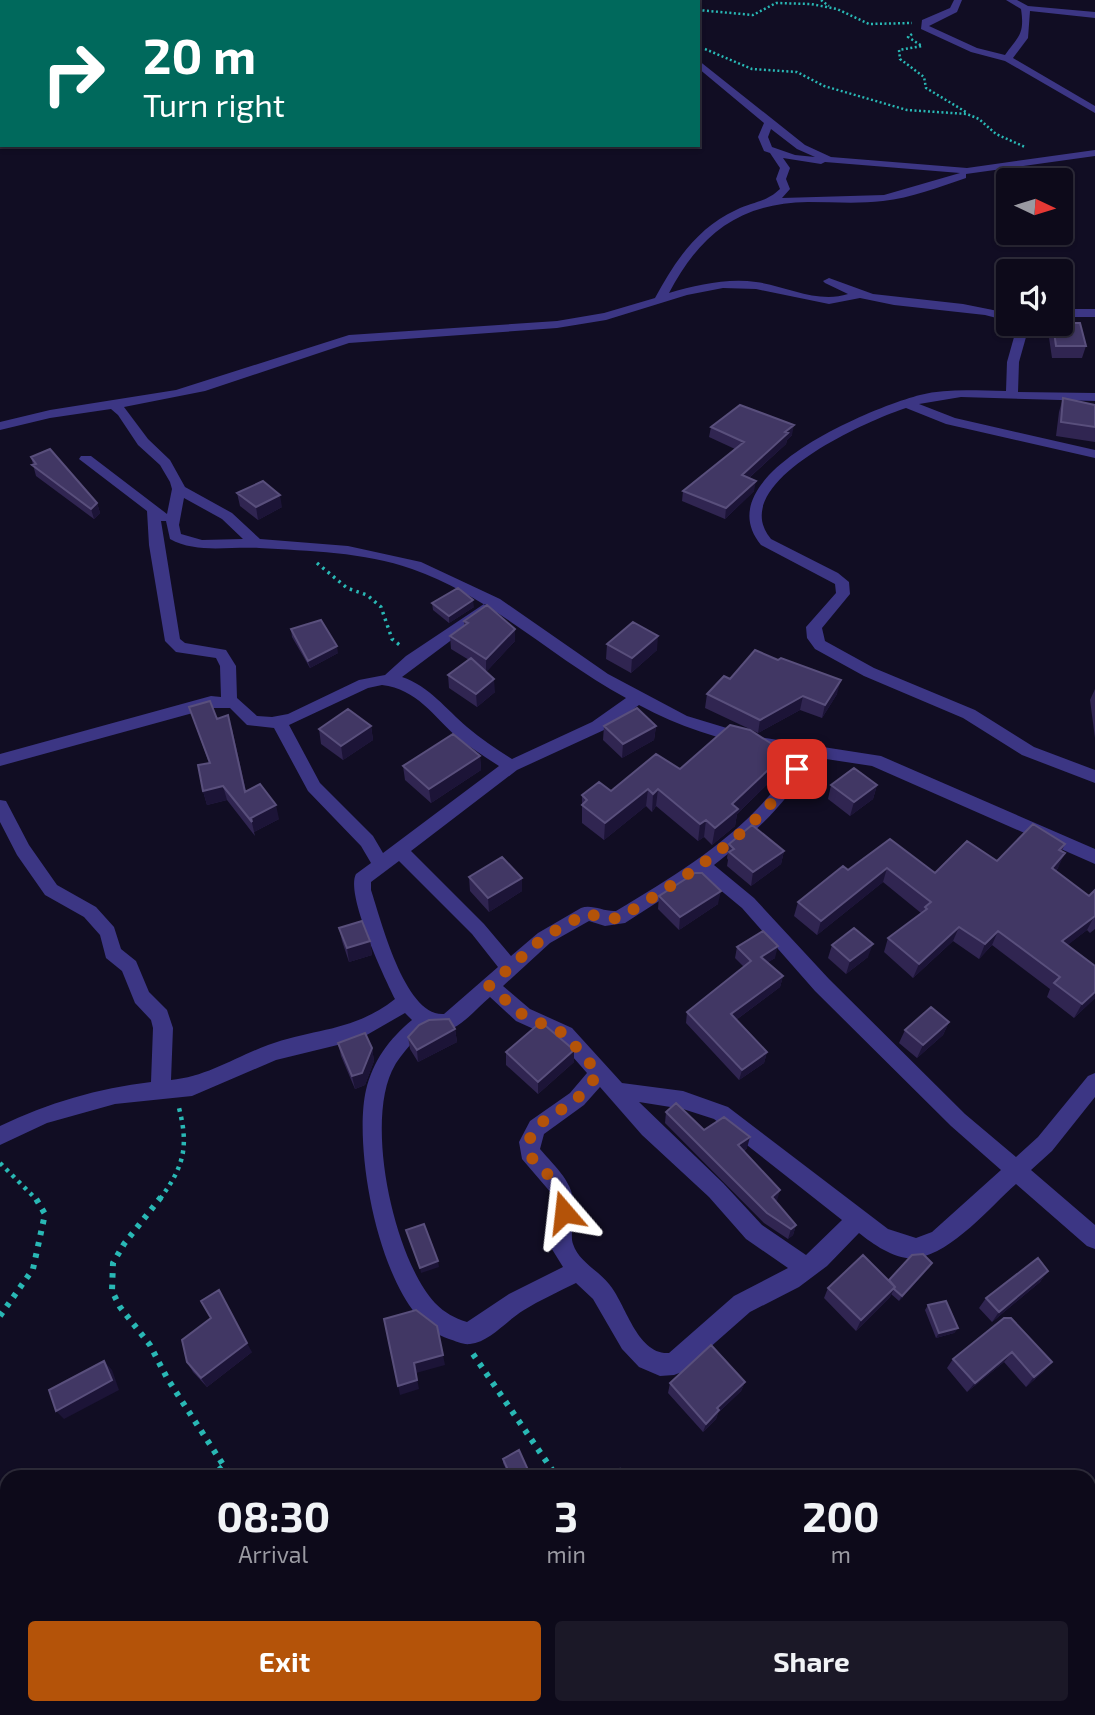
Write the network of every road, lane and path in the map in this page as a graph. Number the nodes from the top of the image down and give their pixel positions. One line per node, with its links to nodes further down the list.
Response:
1 (821, 0): 5 (path)
2 (958, 0): 10 (street)
3 (1010, 0): 6 (street)
4 (1081, 2): 8 (street)
5 (830, 7): 7 (path); 10 (path)
6 (1025, 8): 8 (street); 12 (street)
7 (700, 10)
8 (1065, 12): 9 (street)
9 (1095, 15)
10 (924, 25): 12 (street); 15 (path)
11 (700, 48): 15 (path)
12 (1008, 59): 14 (street)
13 (700, 65): 16 (street)
14 (1095, 110)
15 (979, 119): 19 (path)
16 (769, 122): 17 (street); 20 (street)
17 (775, 153): 20 (street); 22 (street)
18 (1095, 153): 19 (street)
19 (1048, 158): 21 (street)
20 (834, 161): 21 (street)
21 (987, 169): 22 (street)
22 (772, 202): 25 (street)
23 (829, 281): 24 (street)
24 (856, 295): 25 (street); 28 (street)
25 (660, 300): 33 (street)
26 (1073, 313): 27 (street)
27 (1095, 313)
28 (996, 315)
29 (1020, 336): 30 (street)
30 (1012, 396): 31 (street); 32 (street)
31 (1095, 397)
32 (905, 403): 35 (street); 51 (street)
33 (115, 406): 34 (street); 37 (street)
34 (0, 426)
35 (1095, 454)
36 (86, 459): 38 (street)
37 (179, 489): 39 (street); 40 (street)
38 (153, 512): 39 (street); 46 (street)
39 (172, 522): 40 (street)
40 (256, 543): 41 (street)
41 (297, 546): 42 (street); 43 (path)
42 (495, 601): 43 (street); 45 (street)
43 (416, 656): 44 (street)
44 (389, 680): 47 (street); 50 (street)
45 (637, 698): 48 (street); 50 (street)
46 (229, 701): 47 (street); 49 (street)
47 (279, 722): 56 (street)
48 (808, 752): 54 (street); 55 (street)
49 (0, 760)
50 (511, 766): 53 (street)
51 (1095, 777)
52 (0, 806): 63 (street)
53 (401, 852): 56 (street); 57 (street)
54 (1095, 857)
55 (701, 864): 57 (street); 67 (street)
56 (381, 865): 59 (street)
57 (510, 968): 58 (street)
58 (489, 986): 60 (street); 61 (street)
59 (405, 1002): 60 (street); 63 (street)
60 (425, 1022): 73 (street)
61 (598, 1073): 64 (street); 71 (street)
62 (1095, 1082): 67 (street)
63 (166, 1092): 65 (street); 74 (path)
64 (616, 1092): 68 (street); 70 (street)
65 (0, 1136)
66 (0, 1163): 72 (path)
67 (1016, 1168): 68 (street); 69 (street)
68 (858, 1219): 70 (street)
69 (1095, 1239)
70 (806, 1268): 71 (street)
71 (578, 1271): 73 (street)
72 (0, 1316)
73 (461, 1332): 77 (path)
74 (225, 1465): 75 (path); 76 (path)
75 (219, 1470)
76 (228, 1470)
77 (552, 1470)

